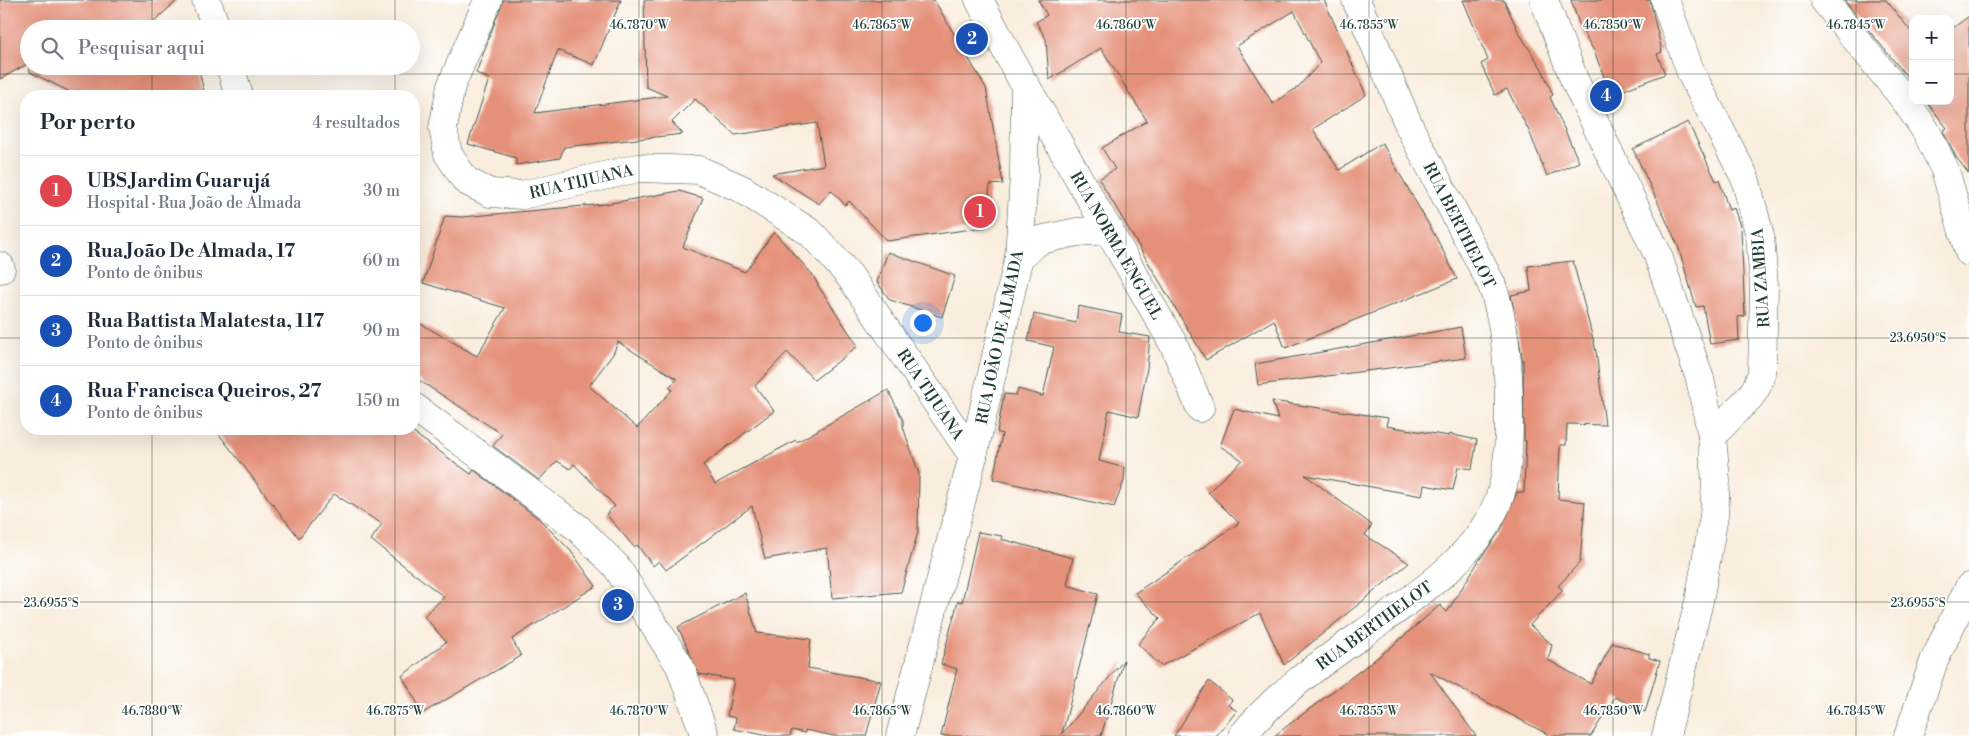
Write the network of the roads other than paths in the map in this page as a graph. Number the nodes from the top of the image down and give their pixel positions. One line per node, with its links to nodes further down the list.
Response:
1 (206, 0): 8 (street)
2 (488, 0): 18 (street, RUA TIJUANA)
3 (979, 0): 10 (street, RUA JOÃO DE ALMADA)
4 (1356, 0): 22 (street, RUA BERTHELOT)
5 (1544, 0): 17 (street)
6 (1665, 0): 17 (street, RUA ZAMBIA)
7 (1824, 0): 13 (street)
8 (214, 20)
9 (233, 75): 11 (street)
10 (1025, 86): 12 (street, RUA NORMA ENGUEL); 14 (street, RUA JOÃO DE ALMADA)
11 (237, 90)
12 (1110, 230): 14 (street); 15 (street, RUA NORMA ENGUEL)
13 (1969, 252)
14 (1019, 257): 18 (street, RUA JOÃO DE ALMADA)
15 (1200, 408)
16 (420, 411): 20 (street)
17 (1712, 436): 23 (street)
18 (973, 456): 21 (street, RUA JOÃO DE ALMADA)
19 (1969, 587): 24 (street)
20 (705, 736)
21 (900, 736)
22 (1242, 736)
23 (1666, 736)
24 (1908, 736)

